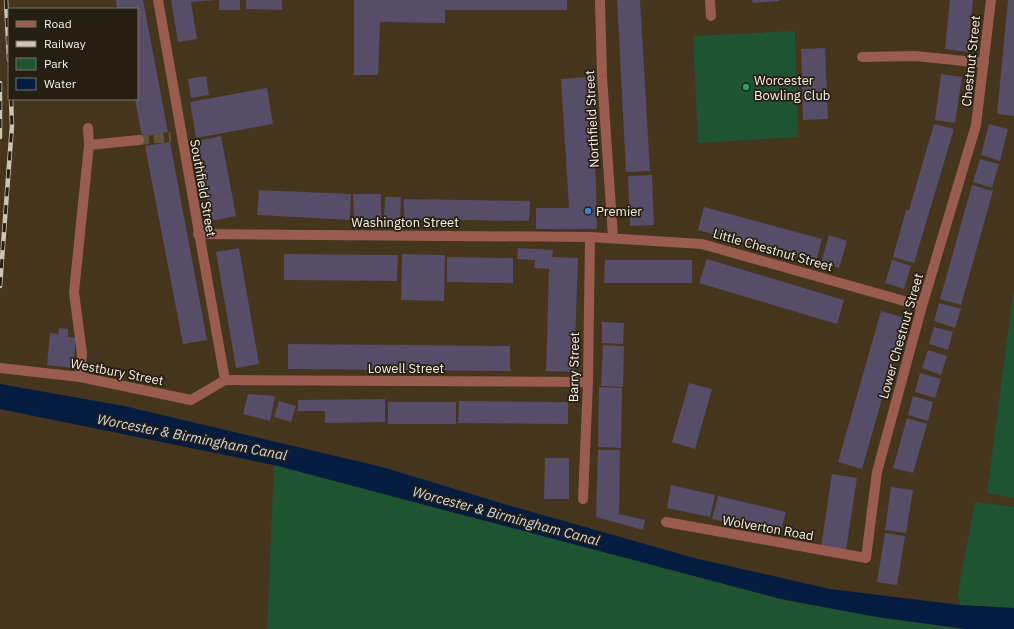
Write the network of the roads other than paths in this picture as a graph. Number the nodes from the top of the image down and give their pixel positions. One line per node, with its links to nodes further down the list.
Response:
1 (158, 0): 12 (street, Southfield Street)
2 (600, 0): 14 (street, Northfield Street)
3 (710, 0): 5 (street)
4 (990, 0): 7 (street, Chestnut Street)
5 (710, 16)
6 (862, 57): 7 (street)
7 (984, 64): 8 (street, Chestnut Street)
8 (976, 125): 15 (street, Lower Chestnut Street)
9 (88, 128): 11 (street)
10 (139, 140): 11 (street)
11 (89, 145): 17 (street)
12 (198, 234): 13 (street, Washington Street); 18 (street, Southfield Street)
13 (590, 236): 14 (street, Washington Street); 19 (street, Barry Street)
14 (613, 237): 15 (street, Little Chestnut Street)
15 (922, 306): 22 (street, Lower Chestnut Street)
16 (0, 368): 17 (street, Westbury Street)
17 (80, 377): 18 (street, Westbury Street)
18 (225, 380): 19 (street, Lowell Street)
19 (588, 382): 20 (street, Barry Street)
20 (583, 499)
21 (666, 522): 22 (street, Wolverton Road)
22 (866, 558)

